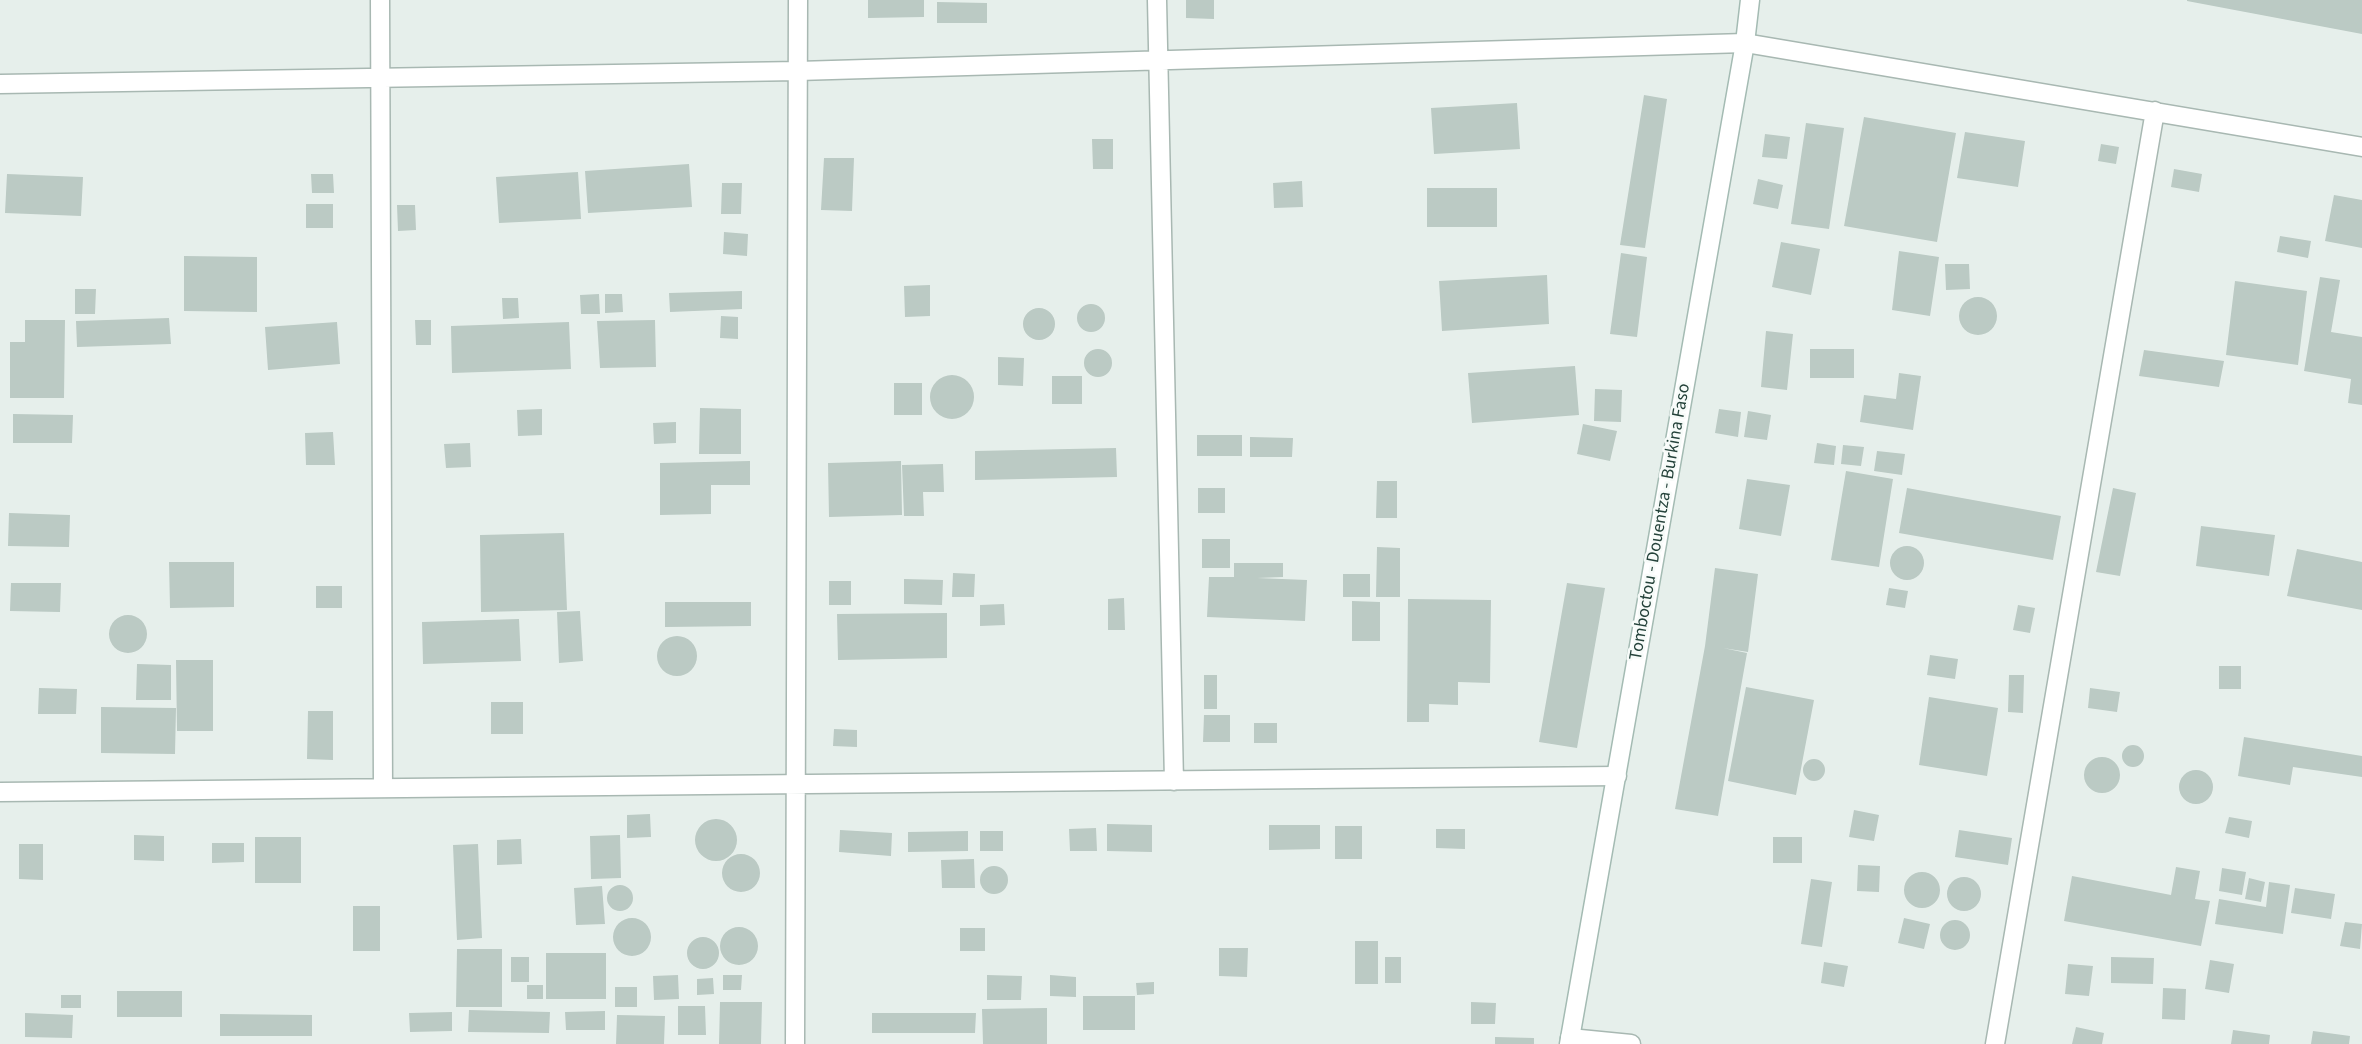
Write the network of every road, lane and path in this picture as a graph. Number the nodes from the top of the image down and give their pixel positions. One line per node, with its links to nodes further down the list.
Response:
1 (380, 0): 8 (street)
2 (798, 0): 7 (street)
3 (1157, 0): 6 (street)
4 (1750, 0): 5 (street, Tomboctou - Douentza - Burkina Faso)
5 (1745, 44): 6 (street); 10 (street); 12 (street, Tomboctou - Douentza - Burkina Faso)
6 (1157, 60): 7 (street); 13 (street)
7 (798, 71): 8 (street); 14 (street)
8 (381, 78): 9 (street); 15 (street)
9 (0, 84)
10 (2155, 111): 11 (street); 20 (street)
11 (2362, 147)
12 (1617, 776): 13 (street); 17 (street, Tomboctou - Douentza - Burkina Faso)
13 (1174, 781): 14 (street)
14 (796, 784): 15 (street); 18 (street)
15 (383, 788): 16 (street)
16 (0, 792)
17 (1570, 1041): 19 (street)
18 (795, 1044)
19 (1631, 1044)
20 (1995, 1044)

